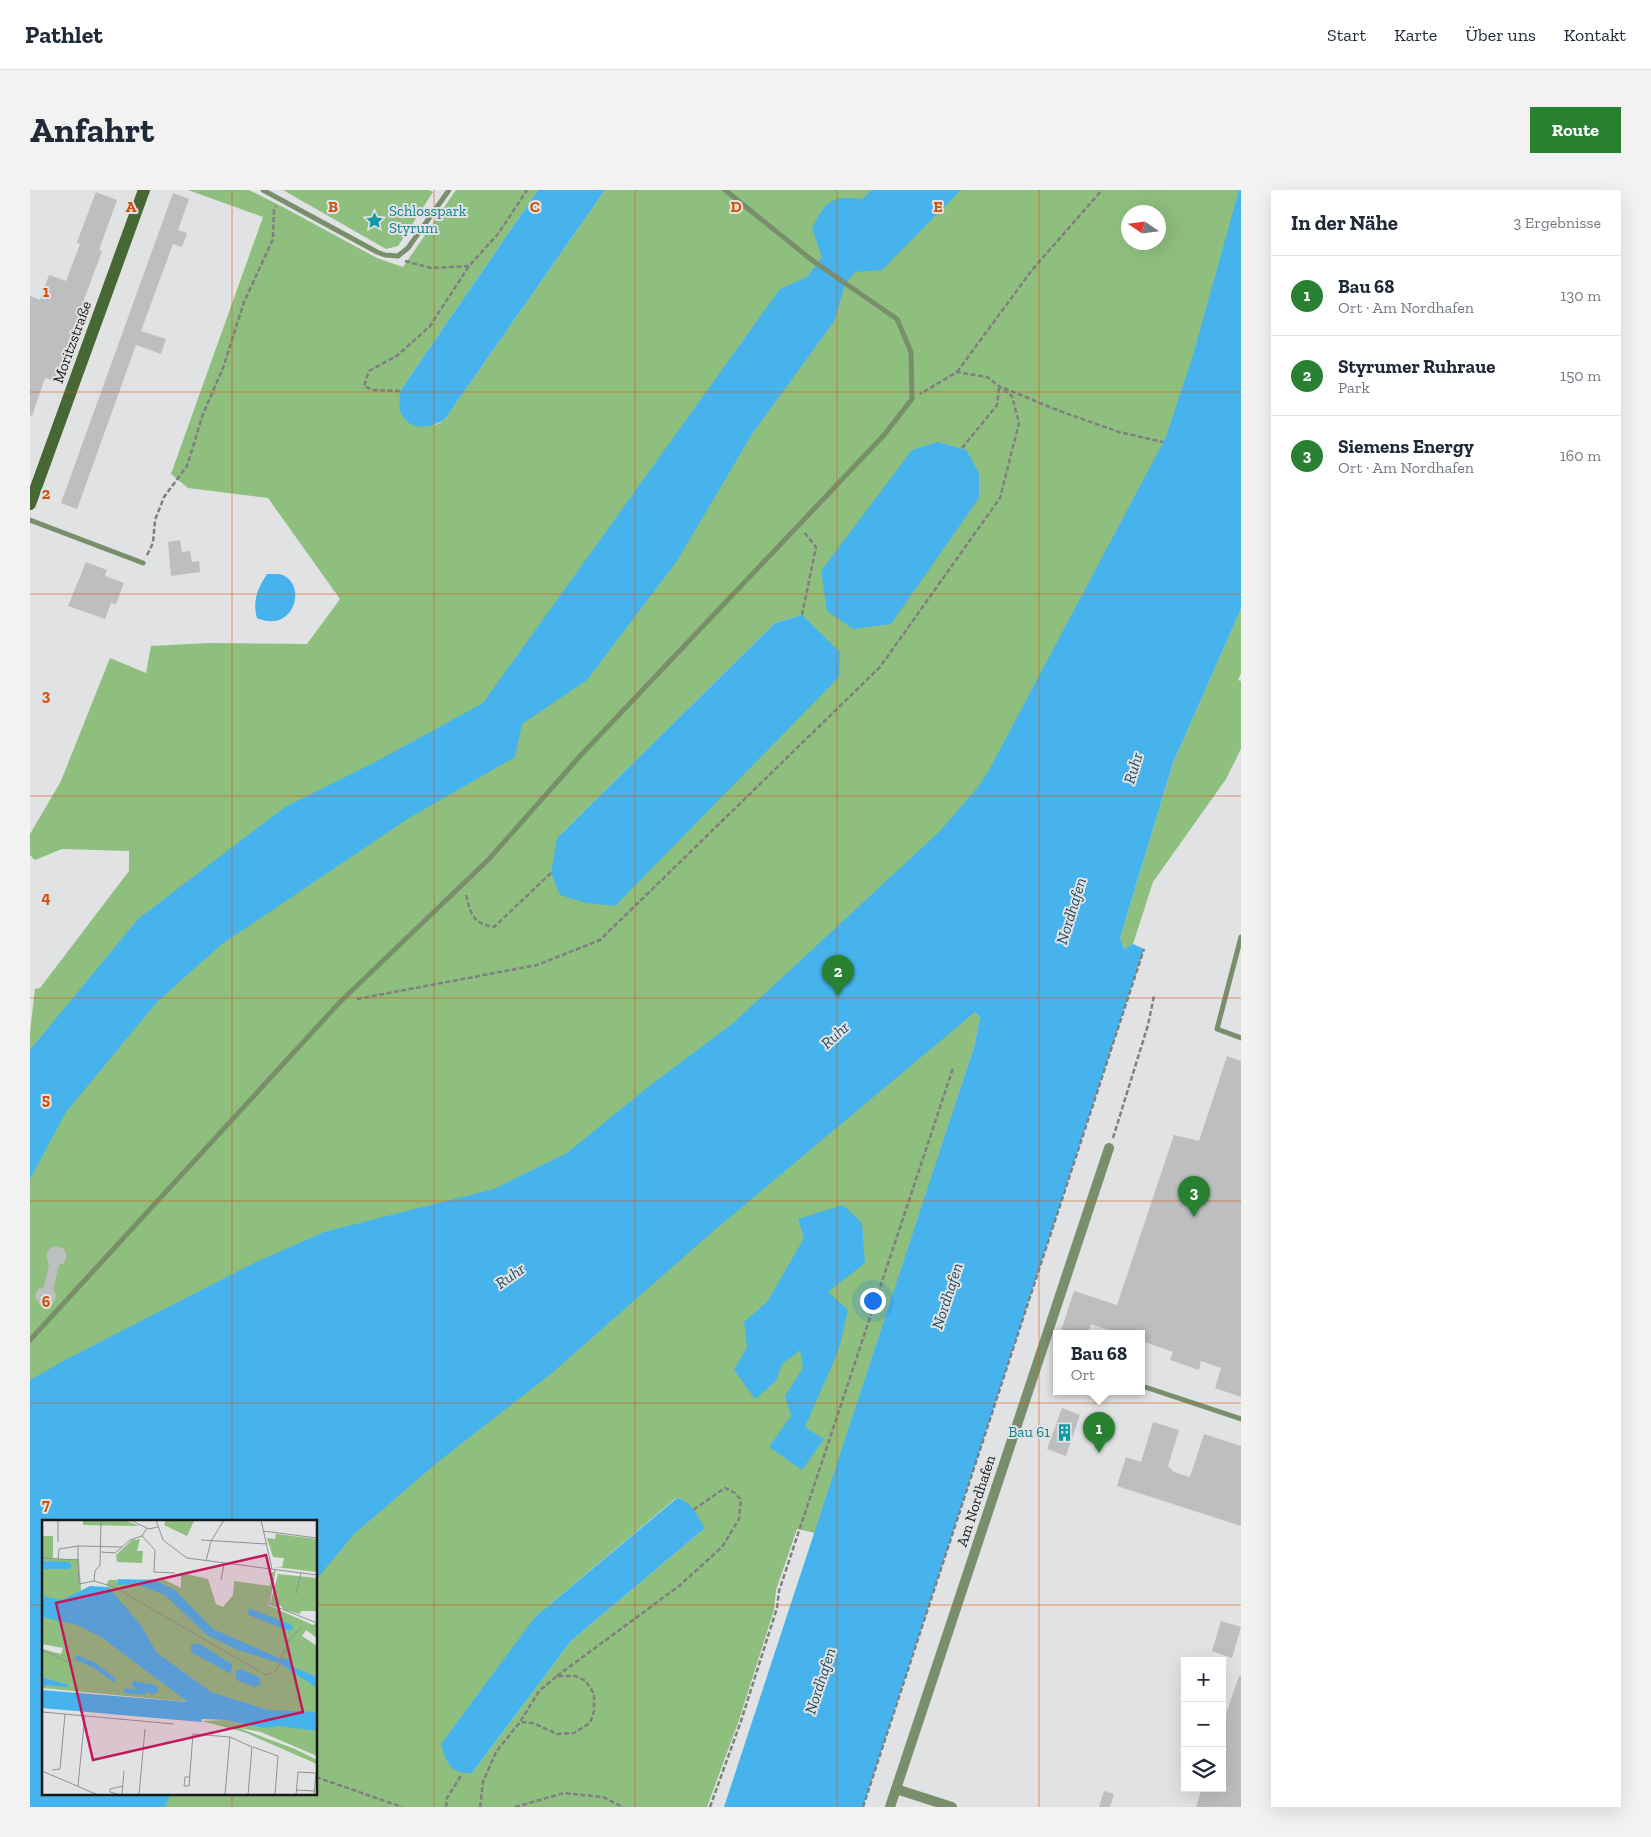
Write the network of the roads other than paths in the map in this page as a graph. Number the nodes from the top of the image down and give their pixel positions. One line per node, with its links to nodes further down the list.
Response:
1 (144, 190): 5 (main road, Moritzstraße)
2 (262, 190): 3 (lane)
3 (449, 190)
4 (725, 190): 11 (lane)
5 (30, 504)
6 (30, 520): 7 (lane)
7 (143, 563)
8 (1241, 937): 9 (lane)
9 (1241, 1038)
10 (1109, 1148): 14 (street, Am Nordhafen)
11 (30, 1340)
12 (1145, 1387): 13 (lane)
13 (1241, 1419)
14 (896, 1789): 15 (street, Am Nordhafen); 16 (street)
15 (890, 1807)
16 (952, 1807)

